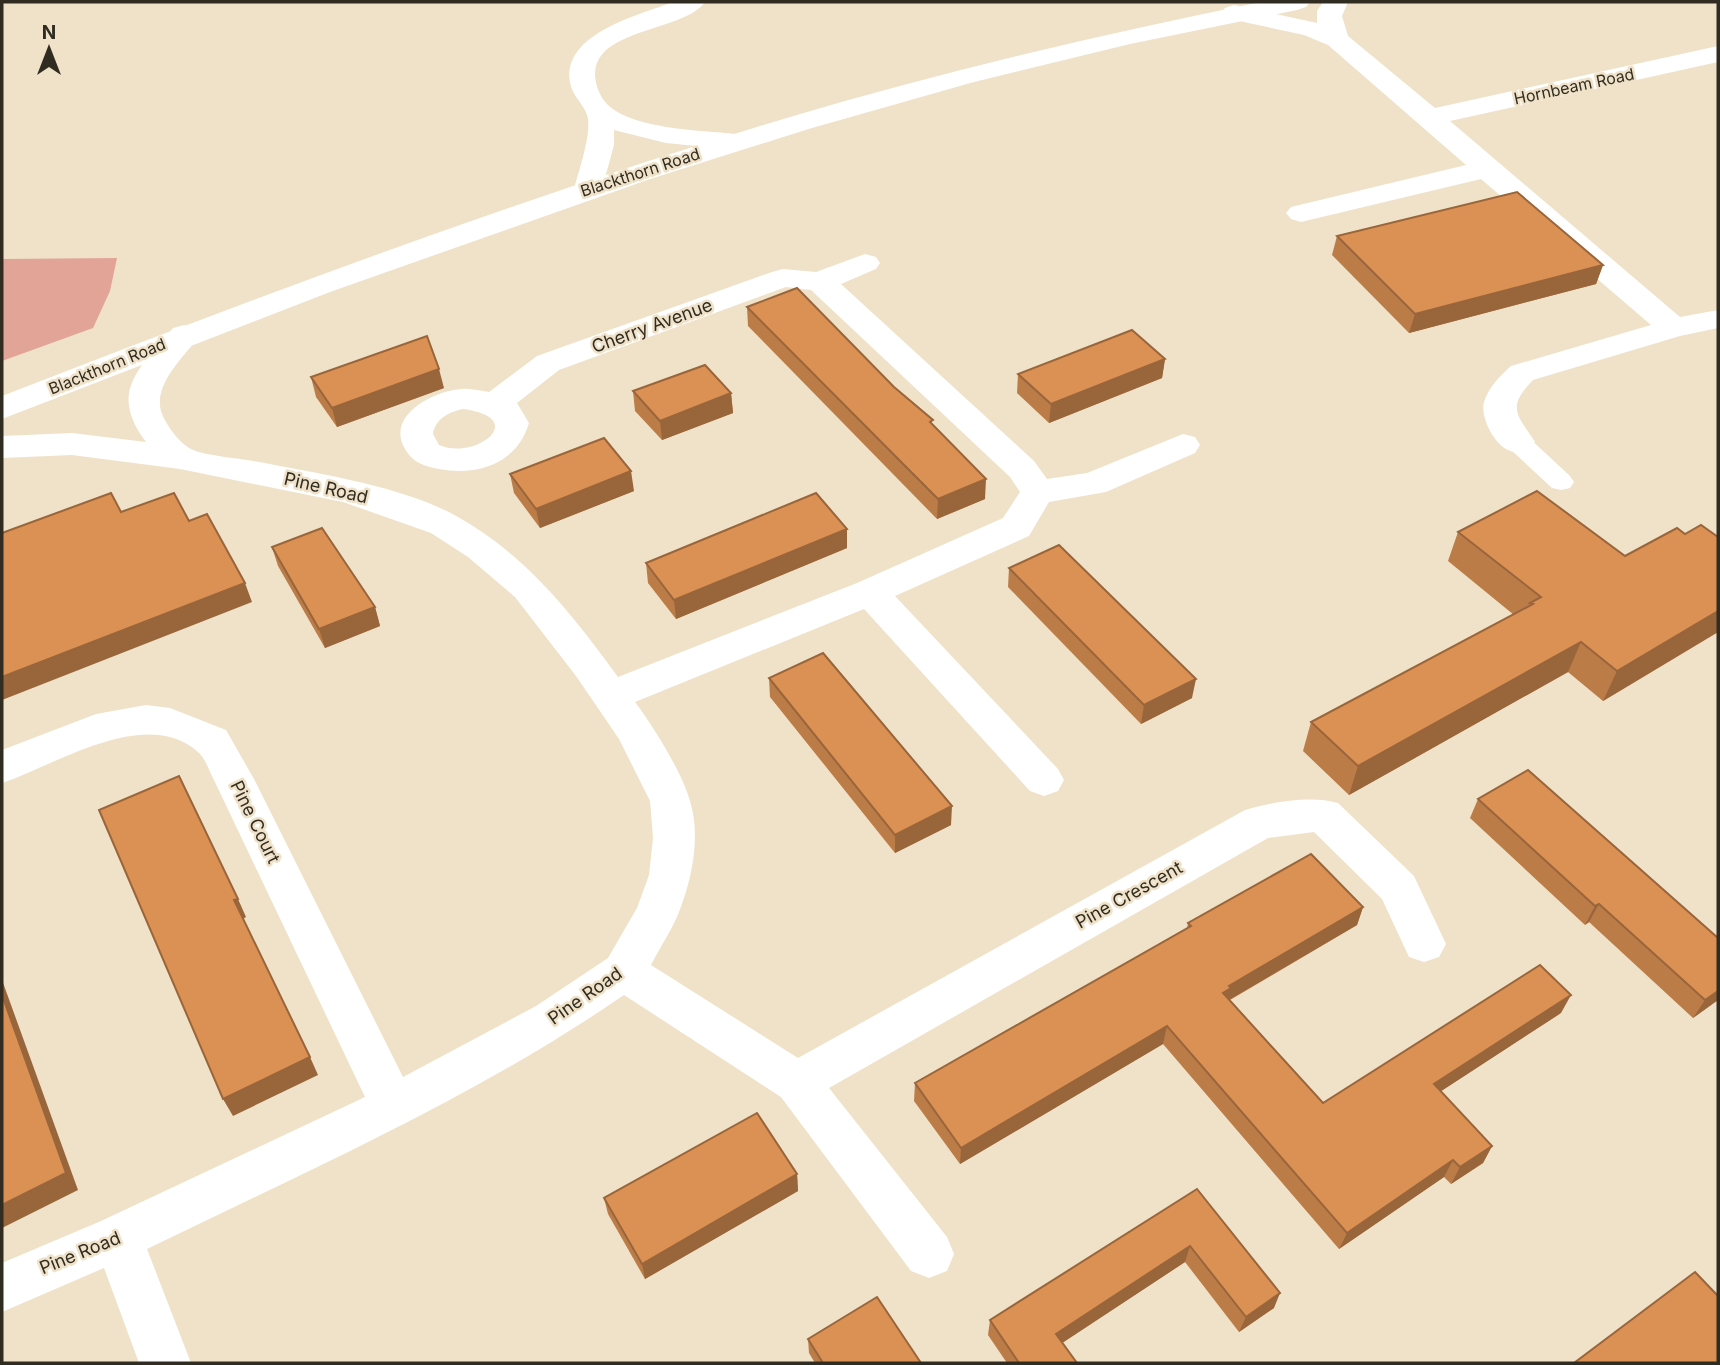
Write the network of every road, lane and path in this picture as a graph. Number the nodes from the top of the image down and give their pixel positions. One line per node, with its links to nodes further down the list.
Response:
1 (692, 2): 7 (street)
2 (1297, 2): 4 (street, Blackthorn Road)
3 (1336, 2): 5 (street)
4 (1234, 13): 5 (street); 9 (street, Blackthorn Road)
5 (1337, 40): 8 (street)
6 (1718, 54): 8 (street, Hornbeam Road)
7 (601, 113): 9 (street); 11 (street)
8 (1430, 117): 10 (street)
9 (736, 142): 11 (street, Blackthorn Road)
10 (1487, 169): 12 (street); 16 (street)
11 (588, 189): 17 (street, Blackthorn Road)
12 (1301, 213)
13 (865, 264): 14 (street, Cherry Avenue)
14 (820, 282): 18 (street, Cherry Avenue); 25 (street)
15 (1718, 319): 16 (street)
16 (1674, 328): 20 (street)
17 (184, 335): 19 (street, Blackthorn Road); 23 (street)
18 (495, 403)
19 (2, 408)
20 (1518, 442): 24 (lane)
21 (1183, 445): 25 (street)
22 (2, 447): 23 (street, Pine Road)
23 (180, 458): 27 (street, Pine Road)
24 (1560, 482)
25 (1038, 492): 26 (street)
26 (870, 592): 27 (street); 29 (street)
27 (610, 696): 31 (street, Pine Road)
28 (2, 767): 33 (street, Pine Court)
29 (1044, 780)
30 (1424, 944): 32 (street, Pine Crescent)
31 (624, 971): 32 (street); 33 (street, Pine Road)
32 (797, 1082): 35 (street)
33 (393, 1106): 34 (street, Pine Road)
34 (118, 1238): 36 (street, Pine Road); 37 (street)
35 (929, 1254)
36 (2, 1288)
37 (165, 1363)

